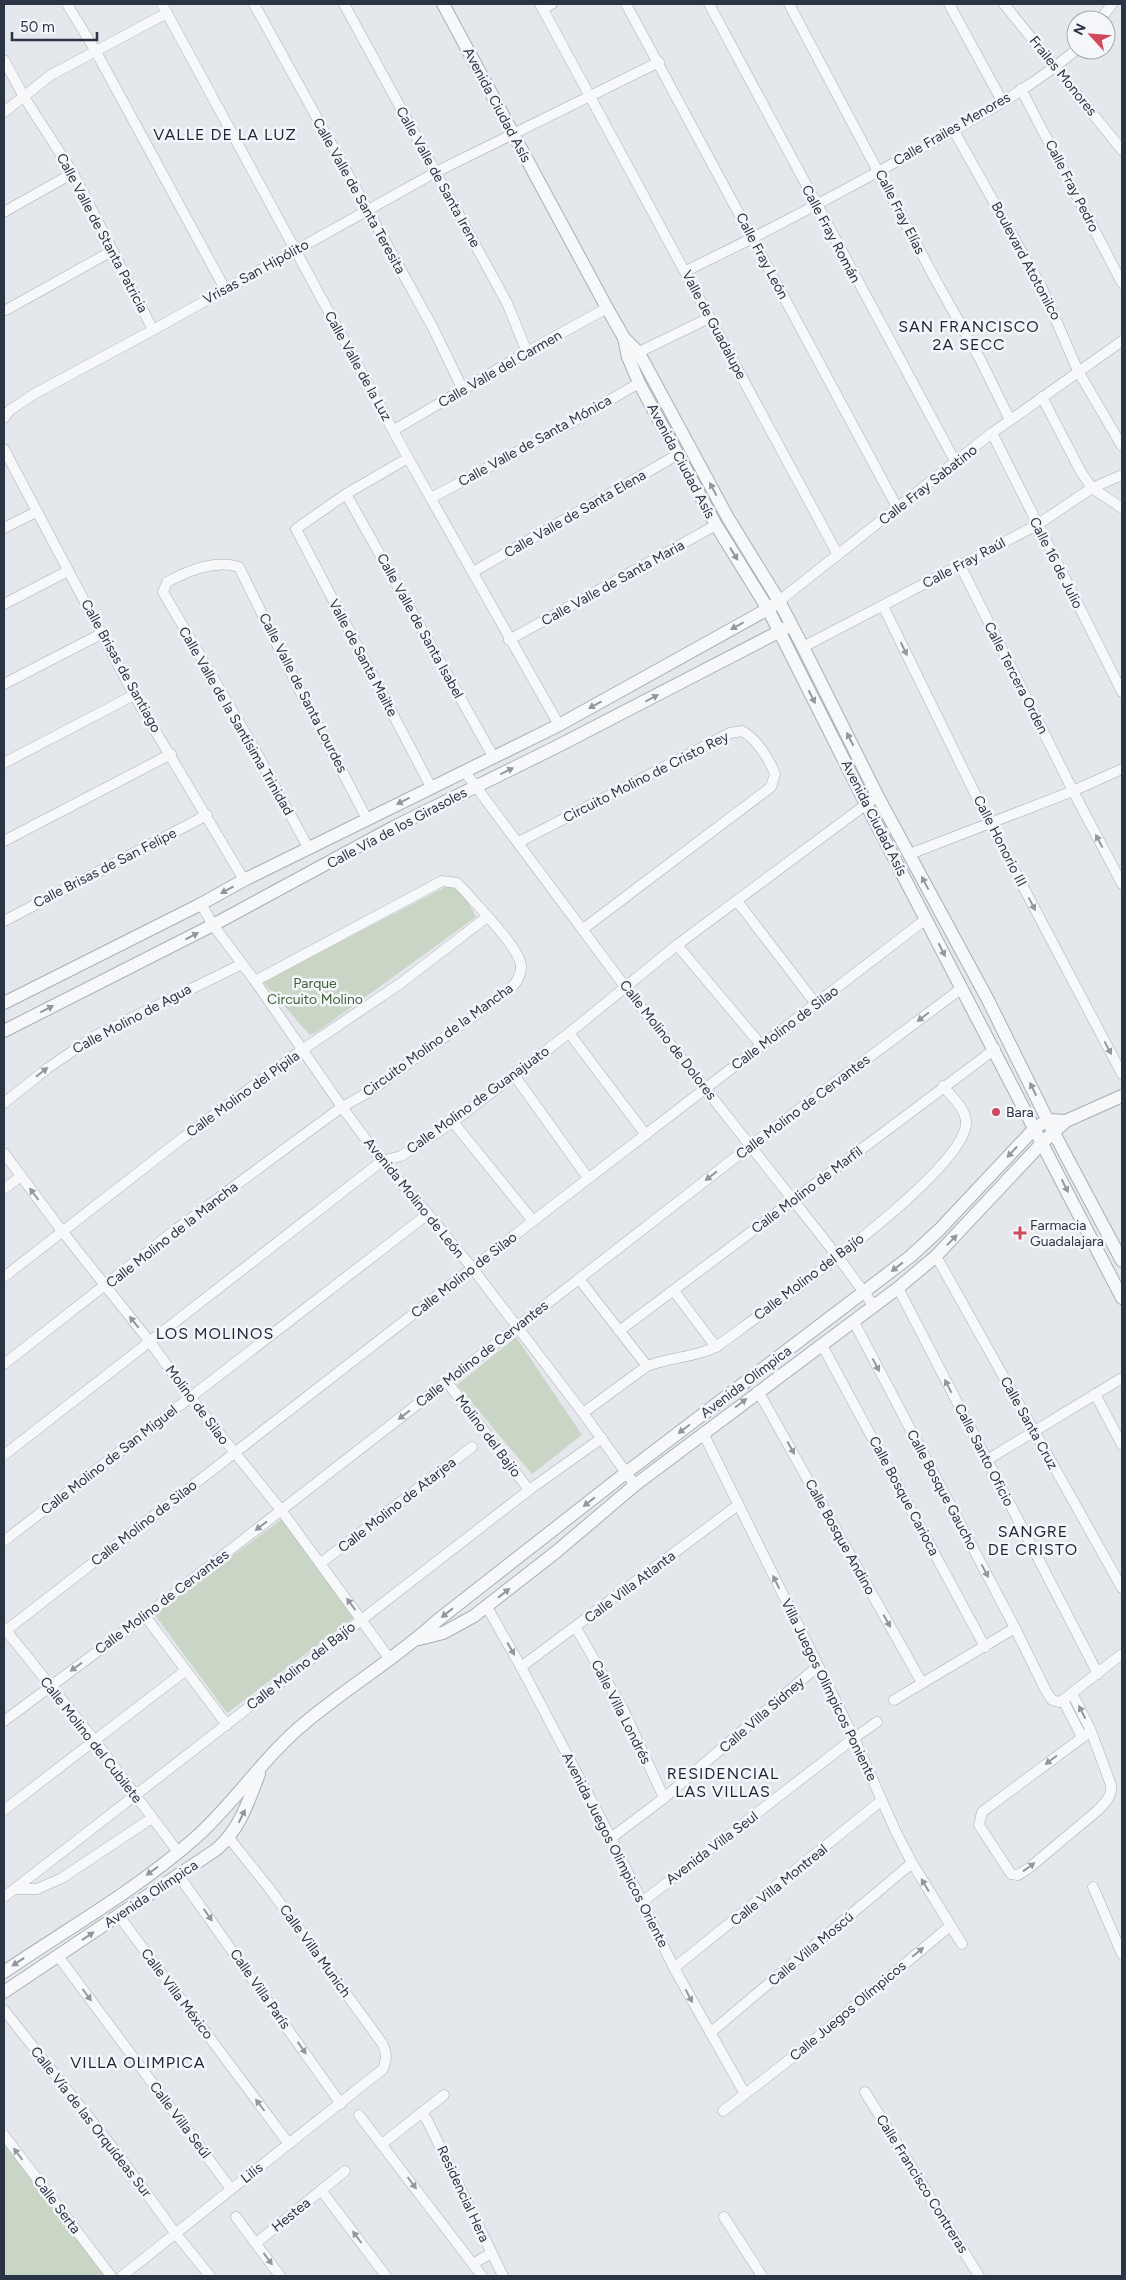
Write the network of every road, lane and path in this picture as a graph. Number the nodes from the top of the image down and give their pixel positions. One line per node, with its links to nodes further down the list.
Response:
1 (67, 4): 14 (street)
2 (162, 4): 13 (street, Calle Valle de la Luz)
3 (254, 4): 31 (street, Calle Valle de Santa Teresita)
4 (344, 4): 28 (street, Calle Valle de Santa Irene)
5 (443, 4): 25 (street, Avenida Ciudad Asís)
6 (552, 4): 12 (street)
7 (626, 4): 17 (street, Calle Fray León)
8 (709, 4): 30 (street, Calle Fray Román)
9 (789, 4): 27 (street, Calle Fray Elías)
10 (949, 4): 22 (street)
11 (1004, 4): 18 (street, Frailes Monores)
12 (541, 6): 20 (street, Valle de Guadalupe)
13 (167, 13): 14 (street); 34 (street, Calle Valle de la Luz)
14 (95, 50): 21 (street); 38 (street)
15 (1066, 58): 18 (street, Calle Frailes Menores)
16 (4, 60): 21 (street, Calle Valle de Stanta Patricia)
17 (658, 62): 20 (street, Vrisas San Hipólito); 33 (street, Calle Fray León)
18 (1056, 66): 19 (street, Calle Frailes Menores); 26 (street, Frailes Monores)
19 (1021, 89): 22 (street, Calle Frailes Menores); 37 (street, Calle Fray Pedro)
20 (589, 95): 25 (street, Vrisas San Hipólito); 36 (street, Valle de Guadalupe)
21 (24, 97): 23 (street); 29 (street, Calle Valle de Stanta Patricia)
22 (1002, 101): 24 (street, Calle Frailes Menores)
23 (4, 112)
24 (954, 131): 27 (street, Calle Frailes Menores); 46 (street, Boulevard Atotonilco)
25 (512, 133): 28 (street, Vrisas San Hipólito); 39 (street, Avenida Ciudad Asís)
26 (1122, 150)
27 (880, 171): 30 (street, Calle Frailes Menores); 51 (street, Calle Fray Elías)
28 (436, 172): 31 (street, Vrisas San Hipólito); 44 (street, Calle Valle de Santa Irene)
29 (73, 173): 32 (street); 35 (street, Calle Valle de Stanta Patricia)
30 (815, 205): 33 (street, Calle Frailes Menores); 58 (street, Calle Fray Román)
31 (366, 211): 34 (street, Vrisas San Hipólito); 48 (street, Calle Valle de Santa Teresita)
32 (4, 212)
33 (752, 238): 36 (street, Calle Frailes Menores); 64 (street, Calle Fray León)
34 (294, 250): 38 (street, Vrisas San Hipólito); 52 (street, Calle Valle de la Luz)
35 (112, 252): 40 (street); 42 (street, Calle Valle de Stanta Patricia)
36 (686, 271): 41 (street, Valle de Guadalupe)
37 (1122, 283)
38 (225, 289): 42 (street, Vrisas San Hipólito)
39 (607, 308): 44 (street, Calle Valle del Carmen); 45 (street, Avenida Ciudad Asís)
40 (6, 310)
41 (709, 318): 45 (street); 69 (street, Valle de Guadalupe)
42 (153, 330): 50 (street, Vrisas San Hipólito)
43 (1122, 341): 46 (street, Calle Fray Sabatino)
44 (527, 352): 48 (street, Calle Valle del Carmen)
45 (633, 355): 47 (street, Avenida Ciudad Asís); 74 (street, Avenida Ciudad Asís, one-way to 45)
46 (1078, 371): 49 (street, Calle Fray Sabatino); 54 (street, Boulevard Atotonilco)
47 (639, 383): 56 (street, Avenida Ciudad Asís); 62 (street, Calle Valle de Santa Mónica)
48 (463, 390): 52 (street, Calle Valle del Carmen)
49 (1042, 398): 51 (street, Calle Fray Sabatino); 60 (street)
50 (4, 418)
51 (1010, 420): 53 (street, Calle Fray Sabatino)
52 (394, 430): 57 (street, Calle Valle de la Luz)
53 (992, 433): 58 (street, Calle Fray Sabatino); 66 (street, Calle 16 de Julio)
54 (1122, 446)
55 (4, 449): 65 (street, Calle Brisas de Santiago)
56 (677, 456): 67 (street, Avenida Ciudad Asís); 72 (street, Calle Valle de Santa Elena)
57 (408, 458): 61 (street); 62 (street, Calle Valle de la Luz)
58 (956, 463): 64 (street, Calle Fray Sabatino)
59 (1122, 475): 60 (street, Calle Fray Raúl)
60 (1092, 488): 63 (street); 66 (street, Calle Fray Raúl)
61 (346, 494): 88 (street, Calle Valle de Santa Isabel); 92 (street, Valle de Santa Mailte)
62 (431, 498): 72 (street, Calle Valle de la Luz)
63 (1122, 508)
64 (898, 509): 69 (street, Calle Fray Sabatino)
65 (36, 512): 68 (street); 71 (street, Calle Brisas de Santiago)
66 (1037, 525): 70 (street, Calle Fray Raúl); 84 (street, Calle 16 de Julio)
67 (716, 526): 77 (street, Avenida Ciudad Asís, one-way to 77); 81 (street, Calle Valle de Santa Maria)
68 (4, 528)
69 (838, 555): 74 (street, Calle Fray Sabatino)
70 (960, 565): 76 (street, Calle Fray Raúl); 94 (street, Calle Tercera Orden)
71 (68, 571): 75 (street); 80 (street, Calle Brisas de Santiago)
72 (473, 572): 81 (street, Calle Valle de la Luz)
73 (163, 592): 98 (street, Calle Valle de Santa Lourdes); 102 (street, Calle Valle de la Santísima Trinidad)
74 (779, 601): 77 (street, Calle Vía de los Girasoles); 78 (street, Avenida Ciudad Asís)
75 (4, 604)
76 (883, 606): 82 (street, Calle Fray Raúl); 99 (street, Calle Honorio III, one-way to 99)
77 (768, 609): 79 (street, Avenida Ciudad Asís); 86 (street, Calle Vía de los Girasoles, one-way to 86)
78 (792, 625): 79 (street, Calle Vía de los Girasoles); 82 (street, Avenida Ciudad Asís)
79 (779, 632): 93 (street, Calle Vía de los Girasoles, one-way to 79); 96 (street, Avenida Ciudad Asís, one-way to 96)
80 (101, 634): 83 (street); 85 (street, Calle Brisas de Santiago)
81 (510, 640): 86 (street, Calle Valle de la Luz)
82 (803, 647): 95 (street, Avenida Ciudad Asís, one-way to 82)
83 (4, 684)
84 (1122, 692)
85 (134, 694): 87 (street, Calle Brisas de Santiago); 89 (street)
86 (559, 725): 88 (street, Calle Vía de los Girasoles)
87 (171, 754): 97 (street, Calle Brisas de Santiago); 100 (street)
88 (494, 758): 91 (street, Calle Vía de los Girasoles)
89 (4, 763)
90 (1122, 769): 94 (street)
91 (465, 772): 92 (street, Calle Vía de los Girasoles); 93 (street, Calle Molino de Dolores)
92 (431, 787): 98 (street, Calle Vía de los Girasoles, one-way to 98)
93 (475, 787): 101 (street, Calle Molino de Dolores); 111 (street, Calle Vía de los Girasoles)
94 (1073, 791): 99 (street); 105 (street, Calle Tercera Orden, one-way to 94)
95 (877, 795): 96 (street, Calle Molino de Guanajuato); 103 (street, Avenida Ciudad Asís)
96 (866, 804): 106 (street, Calle Molino de Guanajuato); 109 (street, Avenida Ciudad Asís)
97 (207, 815): 104 (street, Calle Brisas de Santiago); 110 (street, Calle Brisas de San Felipe)
98 (367, 820): 102 (street, Calle Vía de los Girasoles)
99 (989, 822): 103 (street); 125 (street, Calle Honorio III, one-way to 125)
100 (4, 841)
101 (519, 842): 112 (street, Calle Molino de Dolores); 112 (street, Circuito Molino de Cristo Rey)
102 (310, 849): 104 (street, Calle Vía de los Girasoles)
103 (910, 854): 132 (street, Avenida Ciudad Asís, one-way to 103)
104 (244, 880): 107 (street, Calle Vía de los Girasoles, one-way to 107)
105 (1122, 884)
106 (737, 901): 113 (street, Calle Molino de Guanajuato); 119 (street)
107 (201, 904): 111 (street, Avenida Molino de León); 118 (street, Calle Vía de los Girasoles)
108 (487, 917): 115 (street, Circuito Molino de la Mancha); 124 (street, Calle Molino del Pípila); 131 (street, Circuito Molino de la Mancha)
109 (926, 919): 117 (street, Avenida Ciudad Asís, one-way to 117); 119 (street, Calle Molino de Silao)
110 (4, 921)
111 (213, 925): 114 (street, Avenida Molino de León); 120 (street, Calle Vía de los Girasoles, one-way to 111)
112 (583, 929): 116 (street, Calle Molino de Dolores)
113 (677, 945): 116 (street, Calle Molino de Guanajuato); 122 (street)
114 (242, 964): 115 (street, Avenida Molino de León); 130 (street, Calle Molino de Agua, one-way to 114)
115 (256, 981): 124 (street, Avenida Molino de León)
116 (626, 988): 121 (street, Calle Molino de Guanajuato); 128 (street, Calle Molino de Dolores)
117 (962, 988): 123 (street, Avenida Ciudad Asís); 139 (street, Calle Molino de Cervantes, one-way to 139)
118 (4, 1003)
119 (816, 1004): 122 (street, Calle Molino de Silao)
120 (4, 1031)
121 (569, 1033): 126 (street, Calle Molino de Guanajuato); 137 (street)
122 (761, 1045): 128 (street, Calle Molino de Silao)
123 (995, 1049): 127 (street, Calle Molino de Marfil); 135 (street, Avenida Ciudad Asís)
124 (302, 1050): 131 (street, Avenida Molino de León); 148 (street, Calle Molino del Pípila)
125 (1122, 1074)
126 (514, 1075): 134 (street, Calle Molino de Guanajuato); 143 (street)
127 (943, 1086): 145 (street, Calle Molino de Marfil); 150 (street, Calle Molino del Bajío)
128 (706, 1089): 137 (street, Calle Molino de Silao); 139 (street, Calle Molino de Dolores)
129 (1122, 1096): 133 (street, Avenida Olímpica)
130 (4, 1103)
131 (342, 1107): 141 (street, Avenida Molino de León); 155 (street, Calle Molino de la Mancha)
132 (1048, 1120): 133 (street, Avenida Olímpica); 135 (street, Avenida Olímpica); 136 (street, Avenida Ciudad Asís)
133 (1066, 1121): 136 (street, Avenida Olímpica)
134 (453, 1122): 141 (street, Calle Molino de Guanajuato); 147 (street)
135 (1035, 1128): 138 (street, Avenida Ciudad Asís); 158 (street, Avenida Olímpica, one-way to 158)
136 (1054, 1133): 138 (street, Avenida Olímpica); 151 (street, Avenida Ciudad Asís)
137 (646, 1136): 143 (street, Calle Molino de Silao)
138 (1043, 1142): 149 (street, Avenida Olímpica, one-way to 138); 159 (street, Avenida Ciudad Asís, one-way to 159)
139 (750, 1146): 145 (street, Calle Molino de Dolores); 154 (street, Calle Molino de Cervantes, one-way to 154)
140 (4, 1153): 142 (street, Molino de Silao)
141 (382, 1161): 146 (street, Avenida Molino de León); 164 (street, Calle Molino de Guanajuato)
142 (21, 1176): 144 (street); 148 (street, Molino de Silao, one-way to 142)
143 (588, 1178): 147 (street, Calle Molino de Silao)
144 (4, 1189)
145 (794, 1200): 150 (street, Calle Molino de Dolores); 157 (street, Calle Molino de Marfil)
146 (428, 1214): 152 (street, Avenida Molino de León); 173 (street, Calle Molino de San Miguel)
147 (533, 1221): 152 (street, Calle Molino de Silao)
148 (62, 1231): 153 (street, Calle Molino del Pípila); 155 (street, Molino de Silao)
149 (936, 1256): 156 (street, Avenida Olímpica); 175 (street, Calle Santa Cruz)
150 (838, 1257): 158 (street, Calle Molino de Dolores); 166 (street, Calle Molino del Bajío)
151 (1122, 1261)
152 (473, 1269): 162 (street, Avenida Molino de León); 180 (street, Calle Molino de Silao)
153 (4, 1276)
154 (579, 1279): 162 (street, Calle Molino de Cervantes); 163 (street)
155 (105, 1286): 164 (street, Molino de Silao, one-way to 155); 167 (street, Calle Molino de la Mancha)
156 (898, 1288): 160 (street, Avenida Olímpica); 182 (street, Calle Santo Oficio, one-way to 156)
157 (674, 1291): 163 (street, Calle Molino de Marfil); 166 (street)
158 (864, 1292): 160 (street, Calle Molino de Dolores); 183 (street, Avenida Olímpica, one-way to 183)
159 (1122, 1298)
160 (874, 1306): 161 (street, Avenida Olímpica)
161 (854, 1322): 165 (street, Avenida Olímpica); 195 (street, Calle Bosque Gaucho, one-way to 195)
162 (517, 1326): 170 (street, Calle Molino de Cervantes); 174 (street, Avenida Molino de León)
163 (619, 1332): 168 (street)
164 (150, 1342): 173 (street, Molino de Silao); 181 (street, Calle Molino de Guanajuato)
165 (822, 1345): 171 (street, Avenida Olímpica); 198 (street, Calle Bosque Carioca)
166 (716, 1346): 168 (street, Calle Molino del Bajío)
167 (4, 1364)
168 (647, 1366): 174 (street, Calle Molino del Bajío)
169 (1122, 1378): 172 (street)
170 (447, 1382): 185 (street, Molino del Bajío); 187 (street, Calle Molino de Cervantes, one-way to 187)
171 (758, 1391): 176 (street, Avenida Olímpica, one-way to 171); 205 (street, Calle Bosque Andino, one-way to 205)
172 (1095, 1394): 175 (street); 178 (street)
173 (190, 1397): 180 (street, Molino de Silao); 188 (street, Calle Molino de San Miguel)
174 (583, 1413): 177 (street, Avenida Molino de León)
175 (1034, 1432): 182 (street); 190 (street, Calle Santa Cruz)
176 (702, 1433): 184 (street, Avenida Olímpica); 186 (street, Villa Juegos Olímpicos Poniente)
177 (602, 1438): 183 (street, Avenida Molino de León); 185 (street, Calle Molino del Bajío)
178 (1122, 1445)
179 (472, 1447): 189 (street, Calle Molino de Atarjea)
180 (234, 1454): 187 (street, Molino de Silao); 196 (street, Calle Molino de Silao)
181 (4, 1455)
182 (987, 1460): 204 (street, Calle Santo Oficio)
183 (627, 1472): 184 (street, Avenida Molino de León); 197 (street, Avenida Olímpica, one-way to 197)
184 (635, 1484): 191 (street, Avenida Olímpica, one-way to 184)
185 (529, 1490): 193 (street, Calle Molino del Bajío)
186 (738, 1505): 194 (street, Calle Villa Atlanta); 201 (street, Villa Juegos Olímpicos Poniente, one-way to 186)
187 (281, 1510): 189 (street, Molino de Silao); 192 (street, Calle Molino de Cervantes, one-way to 192)
188 (4, 1541)
189 (322, 1563): 193 (street, Molino de Silao, one-way to 189)
190 (1122, 1588)
191 (486, 1607): 197 (street, Avenida Olímpica); 202 (street, Avenida Juegos Olimpicos Oriente, one-way to 202)
192 (145, 1616): 203 (street); 206 (street, Calle Molino de Cervantes, one-way to 206)
193 (362, 1618): 200 (street, Molino de Silao); 212 (street, Calle Molino del Bajío)
194 (576, 1628): 202 (street, Calle Villa Atlanta); 218 (street, Calle Villa Londrés)
195 (1015, 1628): 198 (street); 209 (street, Calle Bosque Gaucho)
196 (4, 1630): 206 (street, Calle Molino del Cubilete)
197 (416, 1640): 200 (street, Avenida Olímpica)
198 (985, 1647): 205 (street)
199 (1122, 1654): 204 (street)
200 (390, 1658): 216 (street, Avenida Olímpica)
201 (818, 1666): 214 (street, Villa Juegos Olímpicos Poniente); 218 (street, Calle Villa Sidney)
202 (521, 1667): 223 (street, Avenida Juegos Olimpicos Oriente)
203 (185, 1671): 212 (street); 215 (street)
204 (1098, 1674): 207 (street)
205 (922, 1683): 208 (street)
206 (50, 1686): 210 (street, Calle Molino de Cervantes); 215 (street, Calle Molino del Cubilete)
207 (1072, 1693): 209 (street); 213 (street, one-way to 207)
208 (894, 1700)
209 (1063, 1700): 213 (street)
210 (4, 1721)
211 (878, 1722): 214 (street, Avenida Villa Seul)
212 (227, 1725): 217 (street, Calle Molino del Bajío)
213 (1086, 1734): 213 (street, one-way to 213)
214 (854, 1738): 219 (street, Villa Juegos Olímpicos Poniente); 230 (street, Avenida Villa Seul)
215 (95, 1741): 217 (street, Calle Molino del Cubilete); 220 (street)
216 (262, 1765): 222 (street, Avenida Olímpica, one-way to 216); 224 (street, Avenida Olímpica)
217 (136, 1797): 221 (street, Calle Molino del Cubilete); 228 (street, Calle Molino del Bajío)
218 (664, 1798): 223 (street, Calle Villa Sidney)
219 (881, 1801): 225 (street, Villa Juegos Olímpicos Poniente); 236 (street, Calle Villa Montreal)
220 (4, 1810)
221 (152, 1818): 224 (street, Calle Molino del Cubilete); 228 (street)
222 (229, 1838): 226 (street, Avenida Olímpica); 241 (street, Calle Villa Munich)
223 (611, 1838): 230 (street, Avenida Juegos Olimpicos Oriente)
224 (178, 1852): 237 (street, Avenida Olímpica, one-way to 237)
225 (912, 1863): 232 (street, Villa Juegos Olímpicos Poniente, one-way to 225); 240 (street, Calle Villa Moscú)
226 (179, 1876): 231 (street, Avenida Olímpica); 245 (street, Calle Villa París, one-way to 245)
227 (1093, 1887): 234 (street)
228 (15, 1889): 229 (street, Calle Molino del Bajío)
229 (4, 1897)
230 (642, 1902): 236 (street, Avenida Juegos Olimpicos Oriente)
231 (119, 1916): 235 (street, Avenida Olímpica, one-way to 231); 250 (street, Calle Villa México, one-way to 231)
232 (950, 1926): 233 (street, Villa Juegos Olímpicos Poniente); 244 (street, Calle Juegos Olímpicos, one-way to 232)
233 (962, 1944)
234 (1122, 1954)
235 (58, 1956): 238 (street, Avenida Olímpica); 253 (street, Calle Villa Seúl, one-way to 253)
236 (674, 1968): 240 (street, Avenida Juegos Olimpicos Oriente, one-way to 240)
237 (4, 1972)
238 (4, 1992)
239 (4, 2010): 257 (street, Calle Vía de las Orquídeas Sur)
240 (710, 2033): 244 (street, Avenida Juegos Olimpicos Oriente)
241 (382, 2069): 245 (street, Lilis)
242 (865, 2092): 269 (street, Calle Francisco Contreras)
243 (444, 2094): 247 (street)
244 (745, 2094): 246 (street, Calle Juegos Olímpicos)
245 (341, 2104): 250 (street, Lilis)
246 (724, 2111)
247 (421, 2113): 251 (street); 259 (street, Residencial Hera)
248 (359, 2115): 251 (street, Residencial Hera)
249 (4, 2134): 261 (street, Calle Serta, one-way to 249)
250 (289, 2144): 253 (street, Lilis)
251 (382, 2144): 260 (street, Residencial Hera, one-way to 260)
252 (345, 2171): 254 (street)
253 (231, 2189): 257 (street, Lilis)
254 (321, 2190): 258 (street, Hestea); 265 (street, Hestea, one-way to 254)
255 (236, 2217): 258 (street)
256 (724, 2217): 268 (street)
257 (176, 2234): 262 (street, Lilis); 263 (street, Calle Vía de las Orquídeas Sur)
258 (256, 2243): 264 (street, one-way to 264)
259 (492, 2254): 260 (street); 267 (street, Residencial Hera)
260 (473, 2264): 266 (street, Residencial Hera)
261 (111, 2276)
262 (122, 2276)
263 (210, 2276)
264 (280, 2276)
265 (386, 2276)
266 (482, 2276)
267 (503, 2276)
268 (762, 2276)
269 (979, 2276)

